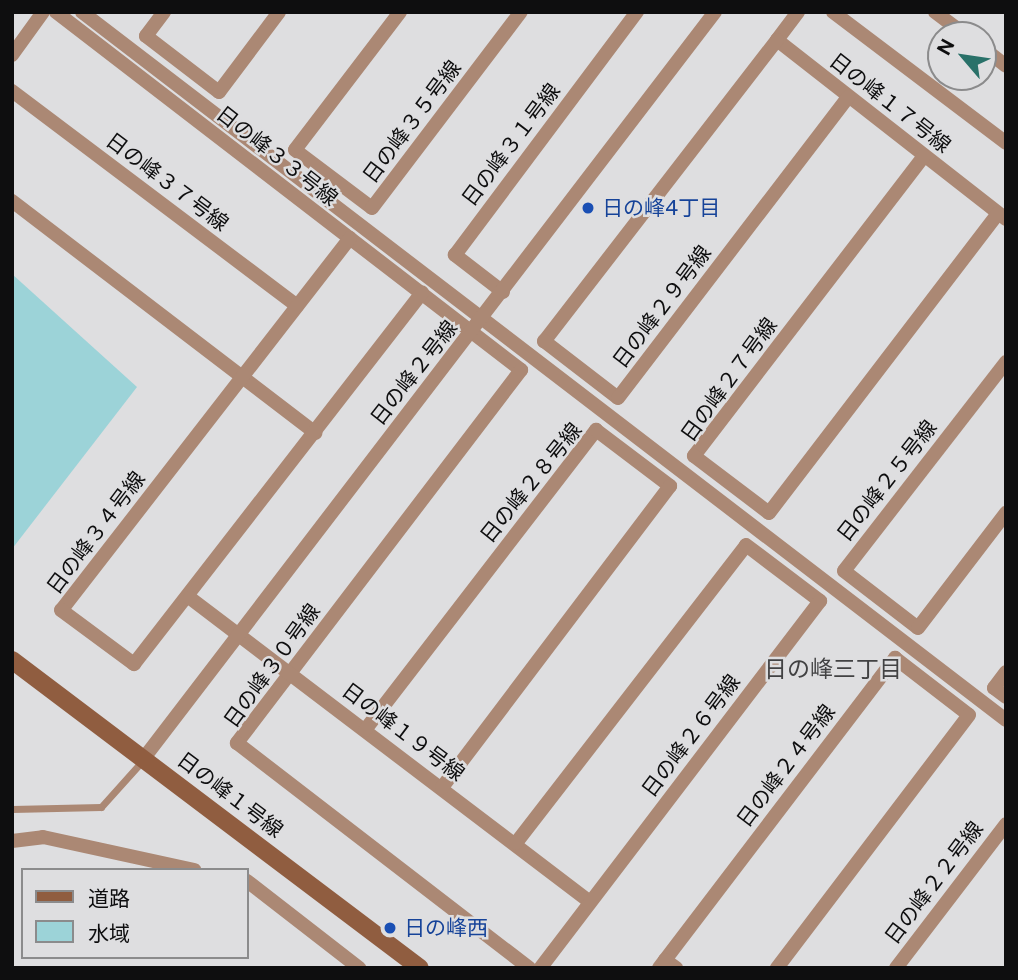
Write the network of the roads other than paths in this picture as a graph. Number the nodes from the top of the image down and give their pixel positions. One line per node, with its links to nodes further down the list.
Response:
1 (43, 12): 13 (street)
2 (56, 12): 20 (street, 日の峰３３号線)
3 (82, 12): 24 (street)
4 (164, 12): 5 (street)
5 (279, 12)
6 (400, 12): 7 (street, 日の峰３５号線)
7 (521, 12)
8 (637, 12): 21 (street, 日の峰３１号線)
9 (715, 12): 21 (street, 日の峰２号線)
10 (798, 12): 12 (street)
11 (833, 12): 16 (street)
12 (777, 40): 15 (street, 日の峰１７号線); 15 (street, 日の峰２９号線)
13 (12, 55)
14 (12, 91): 23 (street, 日の峰３７号線)
15 (848, 97): 17 (street, 日の峰１７号線)
16 (1006, 143)
17 (924, 156): 19 (street, 日の峰１７号線); 19 (street, 日の峰２７号線)
18 (12, 201): 27 (street)
19 (1002, 216)
20 (350, 238): 22 (street, 日の峰３３号線); 23 (street, 日の峰３４号線)
21 (503, 292): 24 (street, 日の峰２号線)
22 (422, 293): 25 (street, 日の峰３３号線); 28 (street, 日の峰３４号線)
23 (297, 306): 27 (street, 日の峰３４号線)
24 (485, 317): 25 (street, 日の峰２号線); 36 (street)
25 (472, 332): 31 (street, 日の峰２号線); 34 (street, 日の峰３０号線)
26 (1006, 362): 29 (street, 日の峰２５号線)
27 (242, 377): 28 (street); 30 (street, 日の峰３４号線)
28 (315, 433): 30 (street, 日の峰３４号線)
29 (1006, 513)
30 (190, 598): 31 (street, 日の峰１９号線)
31 (237, 635): 34 (street, 日の峰１９号線); 38 (street, 日の峰２号線)
32 (12, 660): 38 (street, 日の峰１号線)
33 (1006, 672): 35 (street)
34 (290, 674): 37 (street, 日の峰１９号線); 50 (street, 日の峰３０号線)
35 (1006, 697)
36 (1006, 720)
37 (365, 730): 39 (street, 日の峰１９号線); 39 (street, 日の峰２８号線)
38 (145, 758): 40 (lane); 49 (street, 日の峰１号線)
39 (442, 787): 43 (street, 日の峰１９号線)
40 (12, 809)
41 (1006, 824): 53 (street, 日の峰２２号線)
42 (12, 841): 44 (street)
43 (516, 843): 46 (street, 日の峰１９号線); 46 (street, 日の峰２６号線)
44 (185, 868)
45 (248, 882): 48 (street)
46 (590, 902): 51 (street, 日の峰２６号線)
47 (667, 965): 52 (street, 日の峰２４号線)
48 (359, 968)
49 (420, 968)
50 (529, 968)
51 (540, 968)
52 (777, 968)
53 (897, 968)

